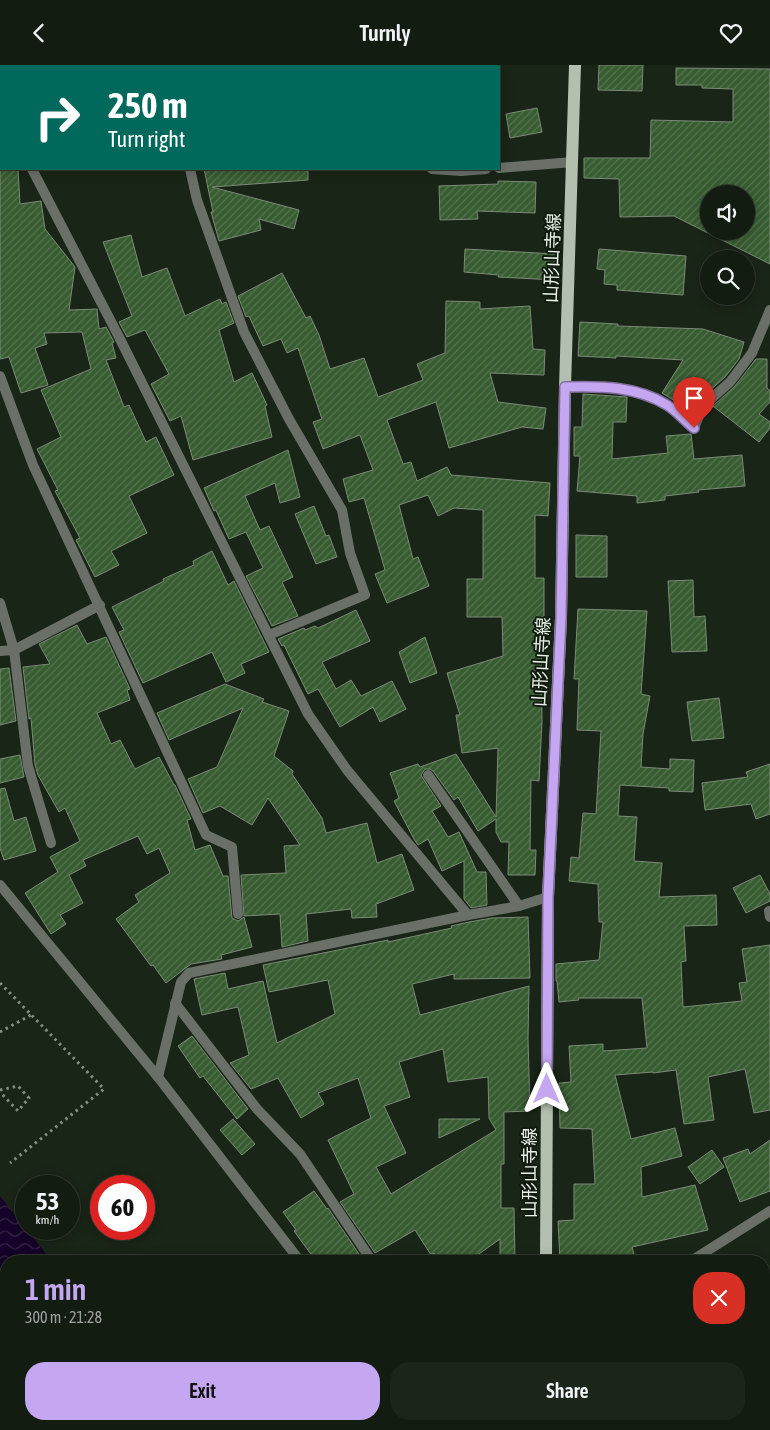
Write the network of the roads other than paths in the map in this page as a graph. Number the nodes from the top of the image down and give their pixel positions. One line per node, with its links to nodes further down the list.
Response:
1 (575, 65): 2 (main road, 山形山寺線)
2 (573, 162): 3 (street); 10 (main road, 山形山寺線)
3 (500, 168)
4 (33, 170): 13 (street)
5 (190, 170): 13 (street)
6 (446, 170): 7 (street)
7 (474, 170)
8 (770, 310): 10 (street)
9 (0, 376): 12 (street)
10 (565, 387): 19 (main road, 山形山寺線)
11 (0, 603): 14 (street)
12 (100, 605): 14 (street); 21 (street)
13 (269, 635): 22 (street)
14 (14, 650): 15 (street); 17 (street)
15 (0, 651)
16 (428, 775): 20 (street)
17 (51, 843)
18 (0, 885): 24 (street)
19 (548, 897): 20 (street); 28 (main road, 山形山寺線)
20 (518, 906): 22 (street)
21 (238, 914)
22 (468, 915): 23 (street)
23 (175, 1003): 24 (street); 27 (street)
24 (158, 1077): 26 (street)
25 (770, 1211): 29 (street)
26 (295, 1255)
27 (368, 1255)
28 (546, 1255)
29 (701, 1255)

